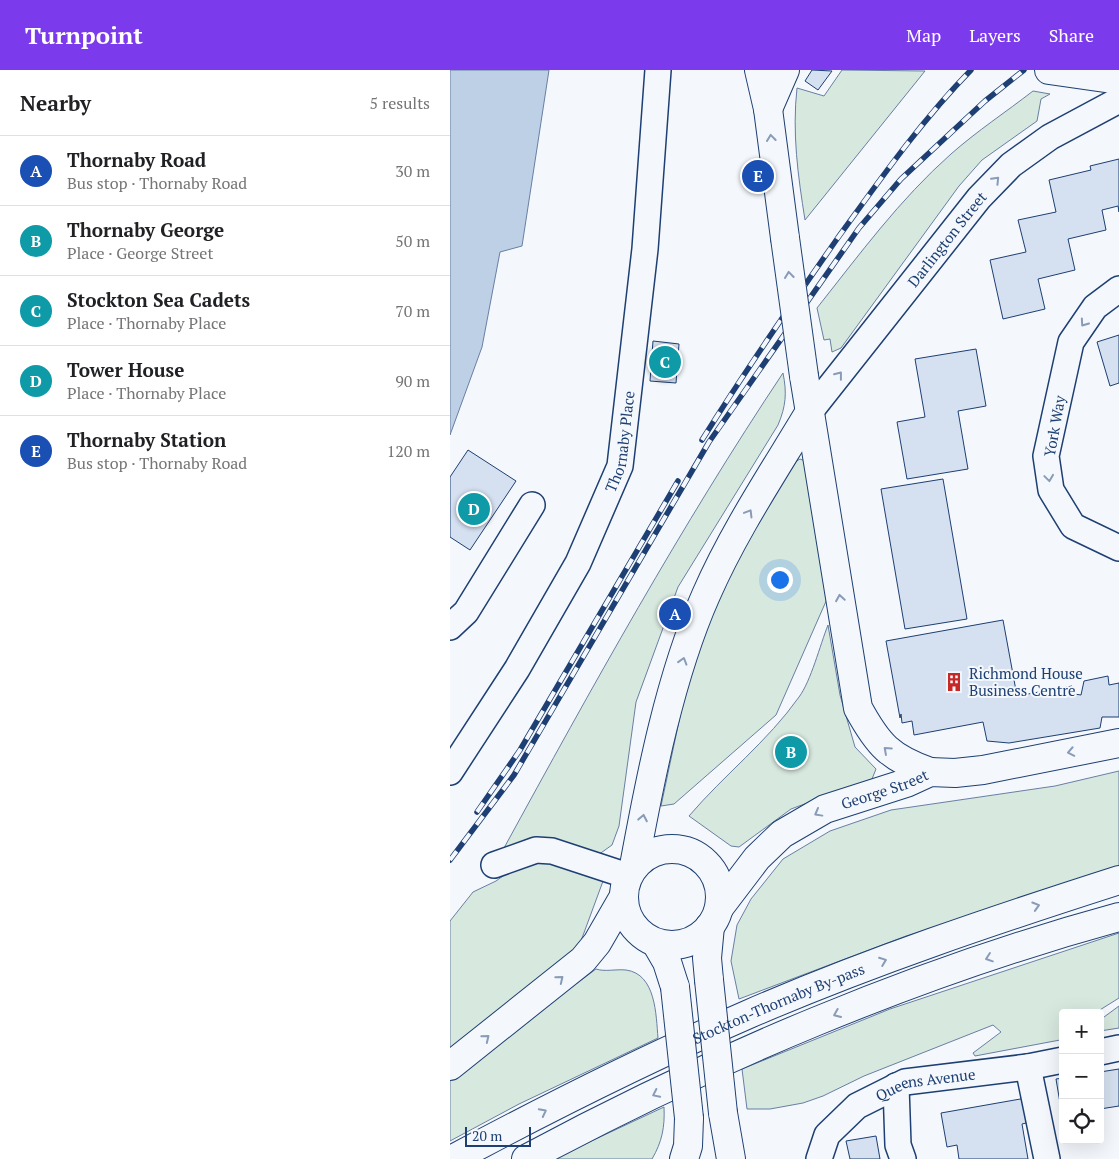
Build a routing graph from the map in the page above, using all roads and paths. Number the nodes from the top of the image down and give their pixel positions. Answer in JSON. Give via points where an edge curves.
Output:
{"nodes":[{"id":1,"x":658,"y":70,"type":"edge"},
{"id":2,"x":760,"y":70,"type":"edge"},
{"id":3,"x":785,"y":70,"type":"edge"},
{"id":4,"x":1055,"y":71,"type":"edge"},
{"id":5,"x":1119,"y":80,"type":"edge"},
{"id":6,"x":1119,"y":100,"type":"edge"},
{"id":7,"x":768,"y":109,"type":"junction"},
{"id":8,"x":1119,"y":289,"type":"edge"},
{"id":9,"x":809,"y":413,"type":"junction"},
{"id":10,"x":532,"y":506,"type":"dead end"},
{"id":11,"x":1119,"y":548,"type":"edge"},
{"id":12,"x":450,"y":627,"type":"edge"},
{"id":13,"x":1119,"y":743,"type":"edge"},
{"id":14,"x":454,"y":756,"type":"edge"},
{"id":15,"x":930,"y":772,"type":"junction"},
{"id":16,"x":494,"y":865,"type":"dead end"},
{"id":17,"x":628,"y":880,"type":"junction"},
{"id":18,"x":1119,"y":880,"type":"edge"},
{"id":19,"x":715,"y":917,"type":"junction"},
{"id":20,"x":1119,"y":918,"type":"edge"},
{"id":21,"x":656,"y":942,"type":"junction"},
{"id":22,"x":1119,"y":1048,"type":"edge"},
{"id":23,"x":1104,"y":1051,"type":"edge"},
{"id":24,"x":1059,"y":1061,"type":"edge"},
{"id":25,"x":450,"y":1066,"type":"edge"},
{"id":26,"x":1028,"y":1067,"type":"junction"},
{"id":27,"x":896,"y":1086,"type":"junction"},
{"id":28,"x":453,"y":1159,"type":"edge"},
{"id":29,"x":526,"y":1159,"type":"edge"},
{"id":30,"x":684,"y":1159,"type":"edge"},
{"id":31,"x":731,"y":1159,"type":"edge"},
{"id":32,"x":819,"y":1159,"type":"edge"},
{"id":33,"x":903,"y":1159,"type":"edge"},
{"id":34,"x":1047,"y":1159,"type":"edge"}],
"edges":[{"from":1,"to":14,"type":"street","name":"Thornaby Place","via":[[645,249],[620,466],[578,563],[517,669]]},
{"from":2,"to":7,"type":"main road"},
{"from":3,"to":7,"type":"main road"},
{"from":4,"to":5,"type":"main road"},
{"from":9,"to":6,"type":"street","name":"Darlington Street","one_way":true,"via":[[979,198],[1010,165],[1050,137]]},
{"from":9,"to":7,"type":"main road","one_way":true,"bridge":true},
{"from":8,"to":11,"type":"street","name":"York Way","one_way":true,"via":[[1095,307],[1071,342],[1046,456],[1051,490],[1073,526]]},
{"from":15,"to":9,"type":"main road","one_way":true,"via":[[891,754],[873,736],[858,708]]},
{"from":17,"to":9,"type":"main road","one_way":true,"via":[[657,753],[697,618],[731,542]]},
{"from":10,"to":12,"type":"street","via":[[466,612]]},
{"from":13,"to":15,"type":"main road","name":"George Street","one_way":true,"via":[[983,770]]},
{"from":15,"to":19,"type":"main road","name":"George Street","one_way":true,"via":[[825,809],[782,834],[757,858]]},
{"from":16,"to":17,"type":"street","via":[[536,850],[552,851]]},
{"from":17,"to":19,"type":"main road","via":[[646,855],[661,849],[678,849],[693,854],[716,876],[720,892]]},
{"from":17,"to":21,"type":"main road","via":[[626,912],[632,925],[643,936]]},
{"from":25,"to":17,"type":"main road","one_way":true,"via":[[583,960],[597,942]]},
{"from":28,"to":18,"type":"main road","name":"Stockton-Thornaby By-pass","one_way":true,"via":[[648,1059],[750,1013],[940,939]]},
{"from":19,"to":21,"type":"main road","via":[[699,937],[686,943],[670,946]]},
{"from":19,"to":31,"type":"main road","bridge":true,"via":[[707,958]]},
{"from":20,"to":29,"type":"main road","one_way":true,"via":[[1059,934],[862,1004],[674,1086]]},
{"from":21,"to":30,"type":"main road","bridge":true,"via":[[675,987],[688,1118],[688,1146]]},
{"from":22,"to":23,"type":"street"},
{"from":24,"to":26,"type":"street","name":"Queens Avenue"},
{"from":26,"to":27,"type":"street","name":"Queens Avenue","via":[[905,1082]]},
{"from":26,"to":34,"type":"street"},
{"from":27,"to":32,"type":"street","name":"Queens Avenue","via":[[857,1106],[827,1135]]},
{"from":27,"to":33,"type":"street","via":[[898,1145]]}]}
